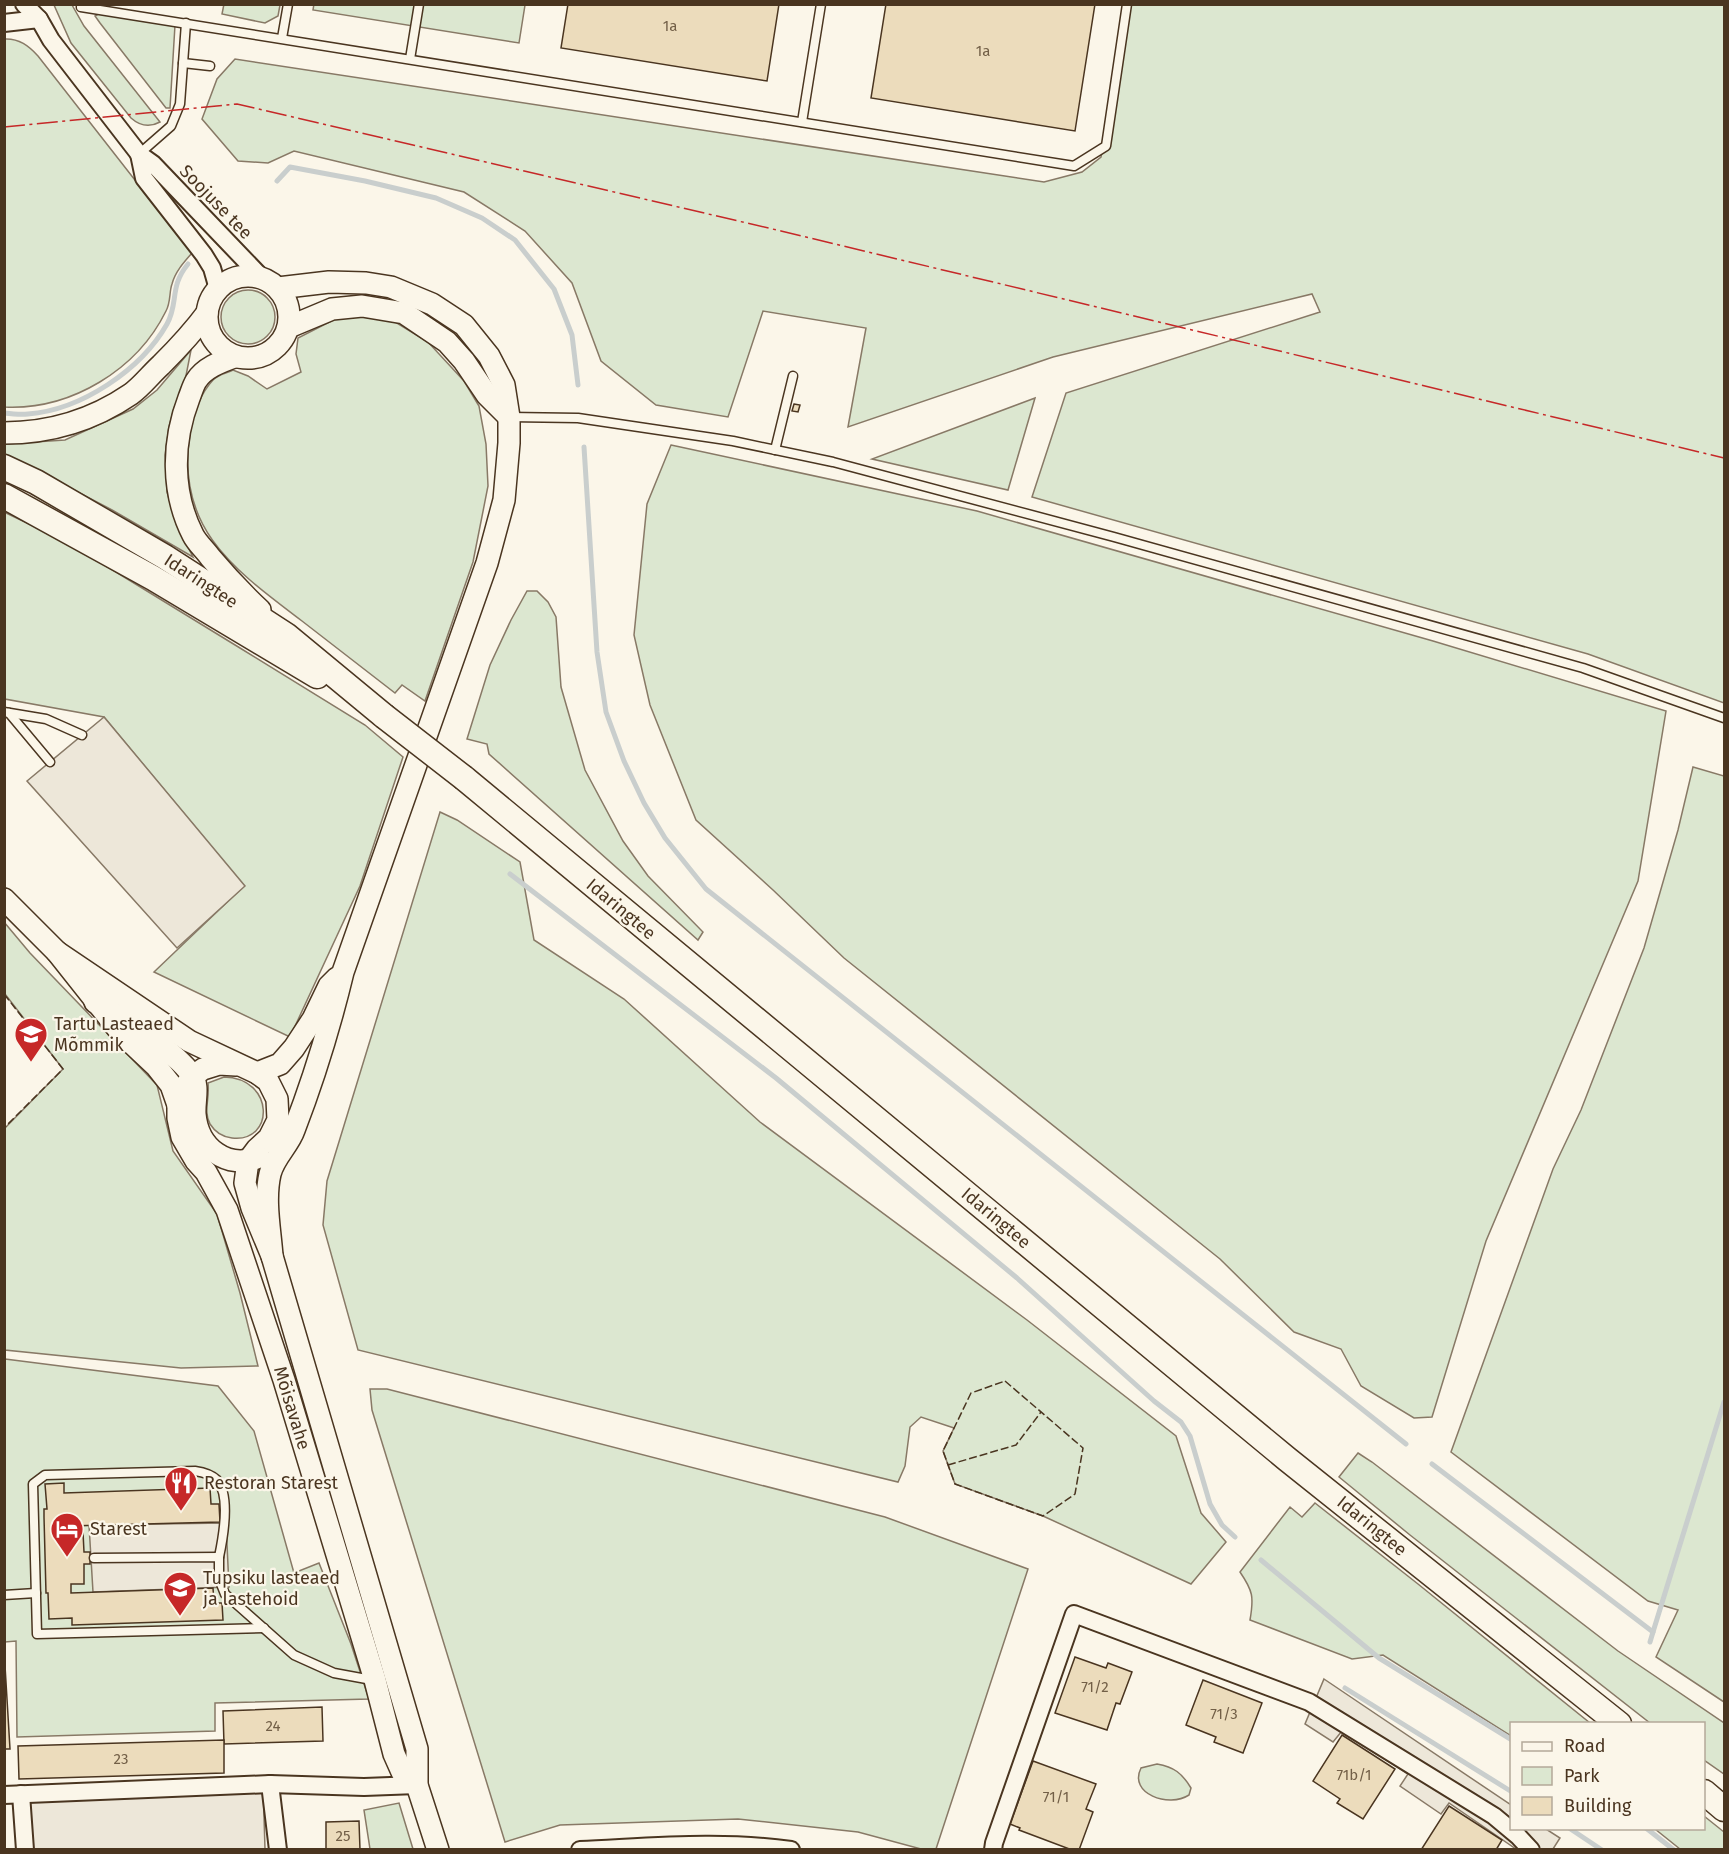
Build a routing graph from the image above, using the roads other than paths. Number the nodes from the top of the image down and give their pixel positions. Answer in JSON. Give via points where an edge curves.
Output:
{"nodes":[{"id":1,"x":24,"y":4,"type":"edge"},
{"id":2,"x":288,"y":4,"type":"edge"},
{"id":3,"x":419,"y":4,"type":"edge"},
{"id":4,"x":821,"y":4,"type":"edge"},
{"id":5,"x":1127,"y":4,"type":"edge"},
{"id":6,"x":81,"y":7,"type":"dead end"},
{"id":7,"x":41,"y":12,"type":"edge"},
{"id":8,"x":4,"y":23,"type":"edge"},
{"id":9,"x":186,"y":23,"type":"junction"},
{"id":10,"x":282,"y":38,"type":"junction"},
{"id":11,"x":410,"y":59,"type":"junction"},
{"id":12,"x":183,"y":63,"type":"junction"},
{"id":13,"x":210,"y":66,"type":"dead end"},
{"id":14,"x":802,"y":122,"type":"junction"},
{"id":15,"x":139,"y":154,"type":"junction"},
{"id":16,"x":271,"y":284,"type":"junction"},
{"id":17,"x":218,"y":289,"type":"junction"},
{"id":18,"x":207,"y":313,"type":"junction"},
{"id":19,"x":289,"y":327,"type":"junction"},
{"id":20,"x":234,"y":357,"type":"junction"},
{"id":21,"x":793,"y":376,"type":"dead end"},
{"id":22,"x":509,"y":417,"type":"junction"},
{"id":23,"x":4,"y":432,"type":"edge"},
{"id":24,"x":775,"y":450,"type":"junction"},
{"id":25,"x":4,"y":467,"type":"edge"},
{"id":26,"x":4,"y":496,"type":"edge"},
{"id":27,"x":286,"y":636,"type":"junction"},
{"id":28,"x":7,"y":713,"type":"edge"},
{"id":29,"x":384,"y":716,"type":"junction"},
{"id":30,"x":1725,"y":718,"type":"edge"},
{"id":31,"x":82,"y":735,"type":"dead end"},
{"id":32,"x":50,"y":762,"type":"dead end"},
{"id":33,"x":4,"y":899,"type":"edge"},
{"id":34,"x":57,"y":952,"type":"junction"},
{"id":35,"x":343,"y":972,"type":"junction"},
{"id":36,"x":95,"y":1002,"type":"junction"},
{"id":37,"x":248,"y":1069,"type":"junction"},
{"id":38,"x":193,"y":1076,"type":"junction"},
{"id":39,"x":178,"y":1105,"type":"junction"},
{"id":40,"x":283,"y":1147,"type":"junction"},
{"id":41,"x":249,"y":1161,"type":"junction"},
{"id":42,"x":272,"y":1256,"type":"junction"},
{"id":43,"x":219,"y":1557,"type":"junction"},
{"id":44,"x":94,"y":1558,"type":"dead end"},
{"id":45,"x":36,"y":1593,"type":"junction"},
{"id":46,"x":4,"y":1596,"type":"edge"},
{"id":47,"x":264,"y":1628,"type":"junction"},
{"id":48,"x":396,"y":1676,"type":"junction"},
{"id":49,"x":375,"y":1680,"type":"junction"},
{"id":50,"x":1617,"y":1721,"type":"edge"},
{"id":51,"x":1705,"y":1781,"type":"edge"},
{"id":52,"x":270,"y":1784,"type":"junction"},
{"id":53,"x":417,"y":1785,"type":"junction"},
{"id":54,"x":1705,"y":1793,"type":"edge"},
{"id":55,"x":13,"y":1795,"type":"edge"},
{"id":56,"x":1725,"y":1795,"type":"edge"},
{"id":57,"x":1725,"y":1809,"type":"edge"},
{"id":58,"x":1510,"y":1829,"type":"edge"},
{"id":59,"x":1511,"y":1830,"type":"edge"},
{"id":60,"x":25,"y":1850,"type":"edge"},
{"id":61,"x":278,"y":1850,"type":"edge"},
{"id":62,"x":438,"y":1850,"type":"edge"},
{"id":63,"x":580,"y":1850,"type":"edge"},
{"id":64,"x":791,"y":1850,"type":"edge"},
{"id":65,"x":993,"y":1850,"type":"edge"},
{"id":66,"x":1531,"y":1850,"type":"edge"}],
"edges":[{"from":1,"to":7,"type":"street","name":"Soojuse tee"},
{"from":2,"to":10,"type":"lane"},
{"from":3,"to":11,"type":"lane"},
{"from":4,"to":14,"type":"lane"},
{"from":5,"to":14,"type":"lane","via":[[1107,146],[1074,166]]},
{"from":6,"to":9,"type":"lane"},
{"from":7,"to":8,"type":"street"},
{"from":7,"to":15,"type":"street","name":"Soojuse tee","via":[[51,40]]},
{"from":9,"to":10,"type":"lane"},
{"from":9,"to":12,"type":"lane"},
{"from":10,"to":11,"type":"lane"},
{"from":11,"to":14,"type":"lane"},
{"from":12,"to":13,"type":"lane"},
{"from":12,"to":15,"type":"lane","via":[[180,104],[171,126]]},
{"from":15,"to":16,"type":"street","name":"Soojuse tee"},
{"from":15,"to":17,"type":"street","name":"Soojuse tee","via":[[144,177],[204,255]]},
{"from":16,"to":17,"type":"street","via":[[255,276],[242,276]]},
{"from":16,"to":19,"type":"street","via":[[286,300]]},
{"from":16,"to":22,"type":"street","via":[[366,283],[391,287],[432,304],[464,324],[489,356],[504,385]]},
{"from":17,"to":18,"type":"street"},
{"from":18,"to":20,"type":"street","via":[[213,339]]},
{"from":18,"to":23,"type":"street","via":[[191,335],[132,393],[86,419],[24,433]]},
{"from":19,"to":20,"type":"street","via":[[284,340],[262,357]]},
{"from":19,"to":22,"type":"street","via":[[332,309],[362,306],[404,314],[447,342]]},
{"from":20,"to":27,"type":"street","via":[[214,365],[196,380],[178,435],[178,487],[194,537],[233,584]]},
{"from":21,"to":24,"type":"lane"},
{"from":22,"to":24,"type":"lane","via":[[578,418]]},
{"from":22,"to":35,"type":"street","via":[[504,500],[487,563]]},
{"from":24,"to":30,"type":"lane","via":[[1024,512],[1583,668]]},
{"from":25,"to":27,"type":"main road","name":"Idaringtee","via":[[165,557]]},
{"from":26,"to":29,"type":"main road","name":"Idaringtee","via":[[153,578]]},
{"from":27,"to":29,"type":"main road","name":"Idaringtee"},
{"from":28,"to":31,"type":"lane","via":[[46,719]]},
{"from":28,"to":32,"type":"lane"},
{"from":29,"to":50,"type":"main road","name":"Idaringtee","bridge":true,"via":[[1287,1459]]},
{"from":33,"to":34,"type":"street","name":"Mõisavahe"},
{"from":34,"to":36,"type":"street","name":"Mõisavahe"},
{"from":34,"to":37,"type":"street","name":"Mõisavahe","via":[[189,1041]]},
{"from":35,"to":37,"type":"street","via":[[329,986],[313,1019],[280,1064]]},
{"from":35,"to":40,"type":"street","via":[[308,1093],[293,1134]]},
{"from":36,"to":38,"type":"street","name":"Mõisavahe","via":[[182,1063]]},
{"from":36,"to":39,"type":"street","name":"Mõisavahe","via":[[161,1072]]},
{"from":37,"to":38,"type":"street","via":[[219,1064]]},
{"from":37,"to":41,"type":"street","name":"Mõisavahe","via":[[268,1081],[277,1099],[278,1120],[269,1138]]},
{"from":38,"to":39,"type":"street"},
{"from":38,"to":41,"type":"street","via":[[200,1135],[213,1153],[230,1161]]},
{"from":39,"to":49,"type":"street","name":"Mõisavahe","via":[[182,1137],[227,1209],[271,1338]]},
{"from":40,"to":41,"type":"street"},
{"from":40,"to":42,"type":"street","via":[[270,1171],[268,1188]]},
{"from":41,"to":42,"type":"street","name":"Mõisavahe","via":[[245,1183]]},
{"from":42,"to":48,"type":"street","name":"Mõisavahe"},
{"from":43,"to":44,"type":"lane"},
{"from":43,"to":45,"type":"lane","via":[[225,1502],[217,1480],[205,1473],[195,1470],[45,1475],[33,1484]]},
{"from":43,"to":47,"type":"lane","via":[[219,1579],[225,1594]]},
{"from":45,"to":46,"type":"lane"},
{"from":45,"to":47,"type":"lane","via":[[38,1634]]},
{"from":47,"to":49,"type":"lane","via":[[294,1655],[334,1673]]},
{"from":48,"to":49,"type":"lane"},
{"from":48,"to":53,"type":"street","name":"Mõisavahe","via":[[417,1749]]},
{"from":49,"to":53,"type":"street","name":"Mõisavahe","via":[[394,1754],[402,1772]]},
{"from":51,"to":56,"type":"main road"},
{"from":52,"to":53,"type":"street"},
{"from":52,"to":55,"type":"street"},
{"from":52,"to":61,"type":"street"},
{"from":53,"to":62,"type":"street","name":"Mõisavahe"},
{"from":54,"to":57,"type":"main road"},
{"from":55,"to":60,"type":"street"},
{"from":58,"to":65,"type":"street","via":[[1309,1702],[1074,1614]]},
{"from":59,"to":66,"type":"street"},
{"from":63,"to":64,"type":"street","via":[[718,1845]]}]}
